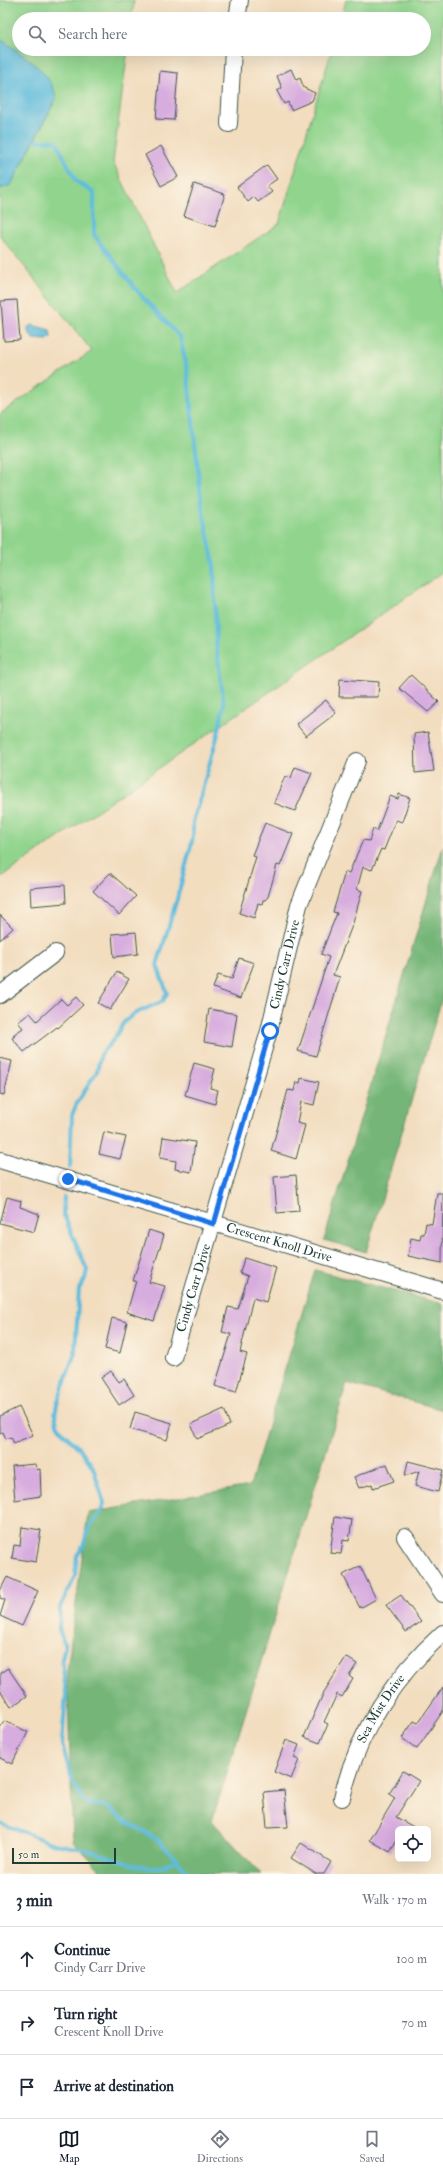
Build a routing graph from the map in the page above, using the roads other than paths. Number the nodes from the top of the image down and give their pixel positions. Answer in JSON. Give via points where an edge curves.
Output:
{"nodes":[{"id":1,"x":240,"y":0,"type":"edge"},
{"id":2,"x":238,"y":12,"type":"edge"},
{"id":3,"x":233,"y":56,"type":"edge"},
{"id":4,"x":229,"y":124,"type":"dead end"},
{"id":5,"x":357,"y":761,"type":"dead end"},
{"id":6,"x":55,"y":953,"type":"dead end"},
{"id":7,"x":0,"y":994,"type":"edge"},
{"id":8,"x":0,"y":1160,"type":"edge"},
{"id":9,"x":214,"y":1224,"type":"junction"},
{"id":10,"x":443,"y":1292,"type":"edge"},
{"id":11,"x":174,"y":1358,"type":"dead end"},
{"id":12,"x":404,"y":1537,"type":"dead end"},
{"id":13,"x":443,"y":1594,"type":"edge"},
{"id":14,"x":443,"y":1633,"type":"edge"},
{"id":15,"x":342,"y":1798,"type":"dead end"}],
"edges":[{"from":1,"to":2,"type":"street"},
{"from":3,"to":4,"type":"street"},
{"from":5,"to":9,"type":"street","name":"Cindy Carr Drive","via":[[299,905],[270,1031]]},
{"from":6,"to":7,"type":"street"},
{"from":8,"to":9,"type":"street","name":"Crescent Knoll Drive"},
{"from":9,"to":10,"type":"street","name":"Crescent Knoll Drive"},
{"from":9,"to":11,"type":"street","name":"Cindy Carr Drive"},
{"from":12,"to":13,"type":"street"},
{"from":14,"to":15,"type":"street","name":"Sea Mist Drive","via":[[410,1664],[388,1692],[354,1756]]}]}
